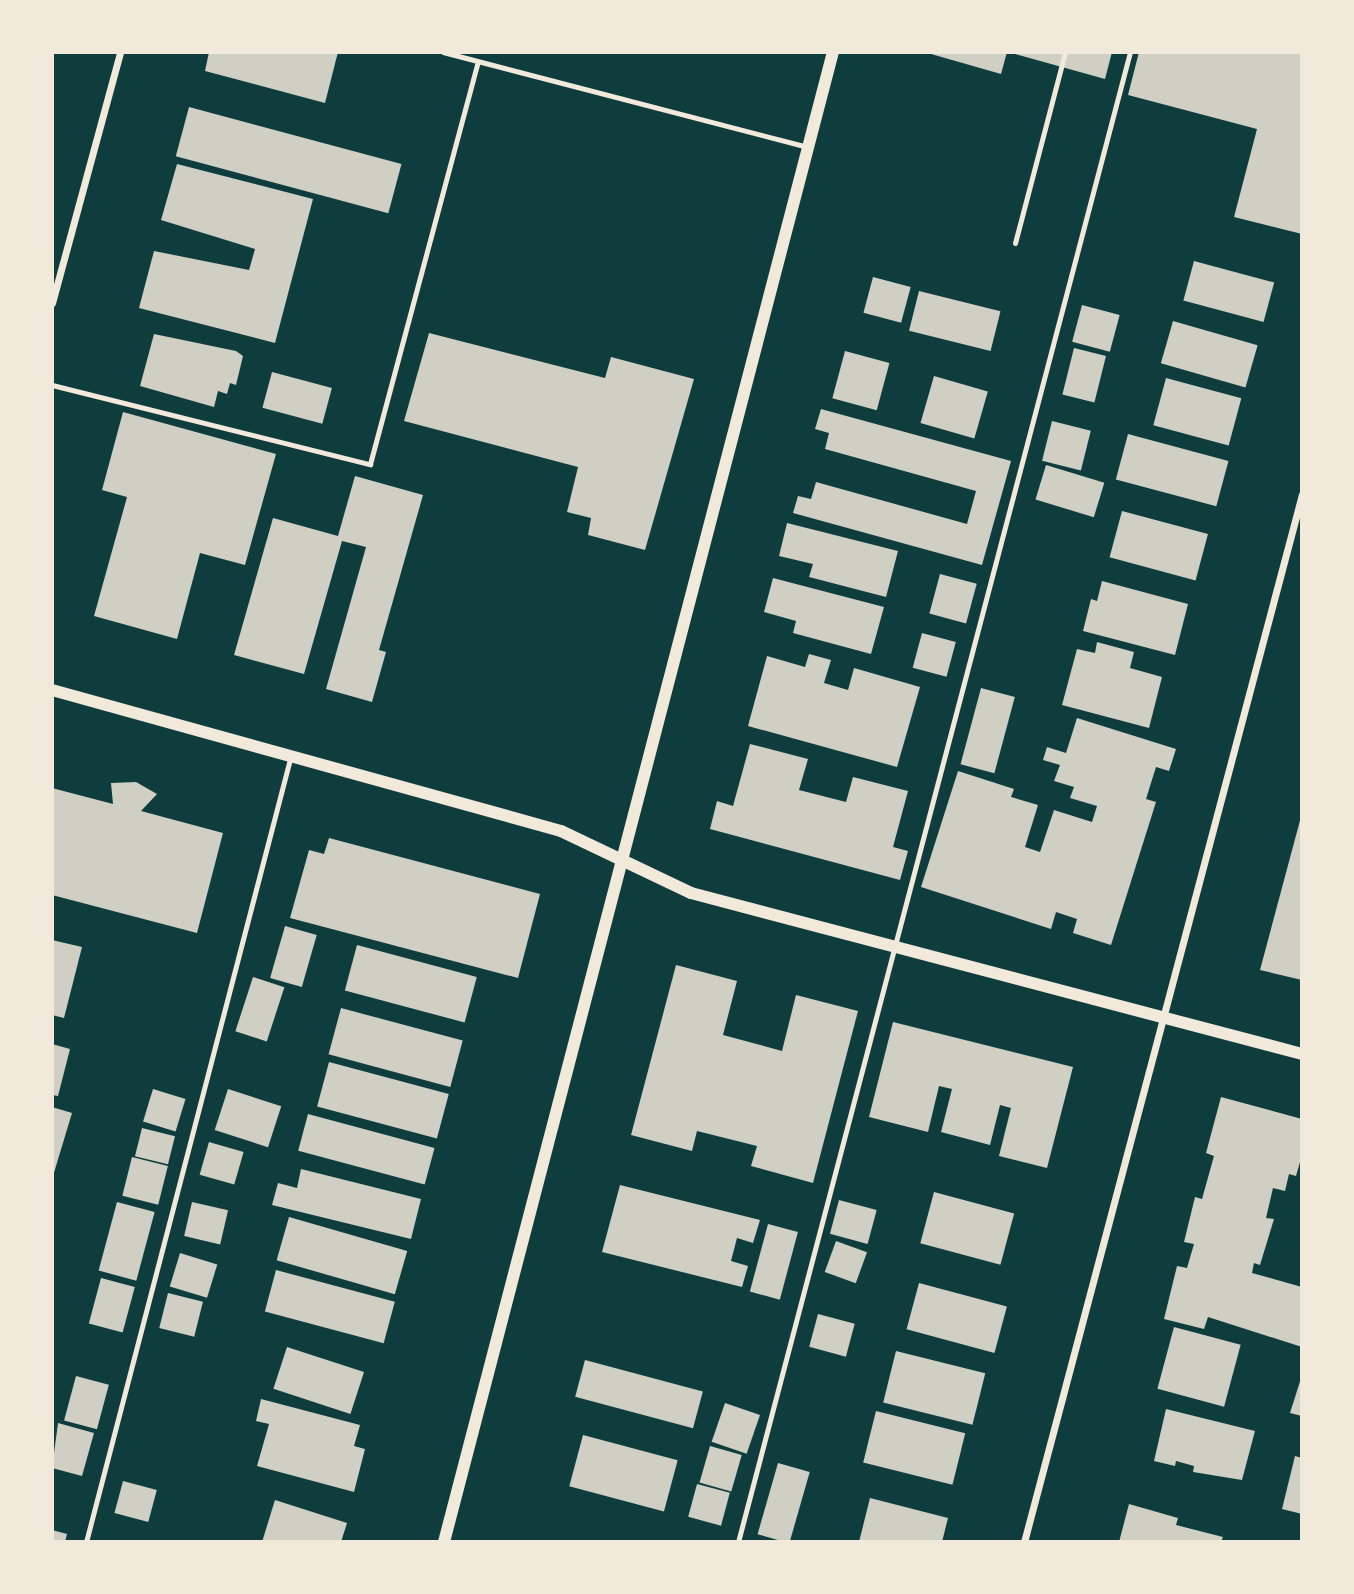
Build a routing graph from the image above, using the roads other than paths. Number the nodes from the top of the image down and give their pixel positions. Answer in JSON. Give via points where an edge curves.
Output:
{"nodes":[{"id":1,"x":120,"y":52,"type":"edge"},
{"id":2,"x":443,"y":52,"type":"edge"},
{"id":3,"x":833,"y":52,"type":"edge"},
{"id":4,"x":1065,"y":52,"type":"edge"},
{"id":5,"x":1130,"y":52,"type":"edge"},
{"id":6,"x":478,"y":62,"type":"junction"},
{"id":7,"x":808,"y":147,"type":"junction"},
{"id":8,"x":1015,"y":243,"type":"dead end"},
{"id":9,"x":52,"y":303,"type":"edge"},
{"id":10,"x":52,"y":385,"type":"edge"},
{"id":11,"x":1301,"y":494,"type":"edge"},
{"id":12,"x":52,"y":690,"type":"edge"},
{"id":13,"x":291,"y":754,"type":"junction"},
{"id":14,"x":622,"y":860,"type":"junction"},
{"id":15,"x":895,"y":947,"type":"junction"},
{"id":16,"x":1162,"y":1017,"type":"junction"},
{"id":17,"x":1301,"y":1054,"type":"edge"},
{"id":18,"x":86,"y":1542,"type":"edge"},
{"id":19,"x":444,"y":1542,"type":"edge"},
{"id":20,"x":738,"y":1542,"type":"edge"},
{"id":21,"x":1024,"y":1542,"type":"edge"}],
"edges":[{"from":1,"to":9,"type":"street"},
{"from":2,"to":6,"type":"lane"},
{"from":3,"to":7,"type":"street"},
{"from":4,"to":8,"type":"lane"},
{"from":5,"to":15,"type":"lane"},
{"from":6,"to":7,"type":"lane"},
{"from":6,"to":10,"type":"lane","via":[[370,464]]},
{"from":7,"to":14,"type":"street"},
{"from":11,"to":16,"type":"street"},
{"from":12,"to":13,"type":"street"},
{"from":13,"to":14,"type":"street","via":[[561,831]]},
{"from":13,"to":18,"type":"lane"},
{"from":14,"to":15,"type":"street","via":[[691,893]]},
{"from":14,"to":19,"type":"street"},
{"from":15,"to":16,"type":"street"},
{"from":15,"to":20,"type":"lane"},
{"from":16,"to":17,"type":"street"},
{"from":16,"to":21,"type":"street"}]}
